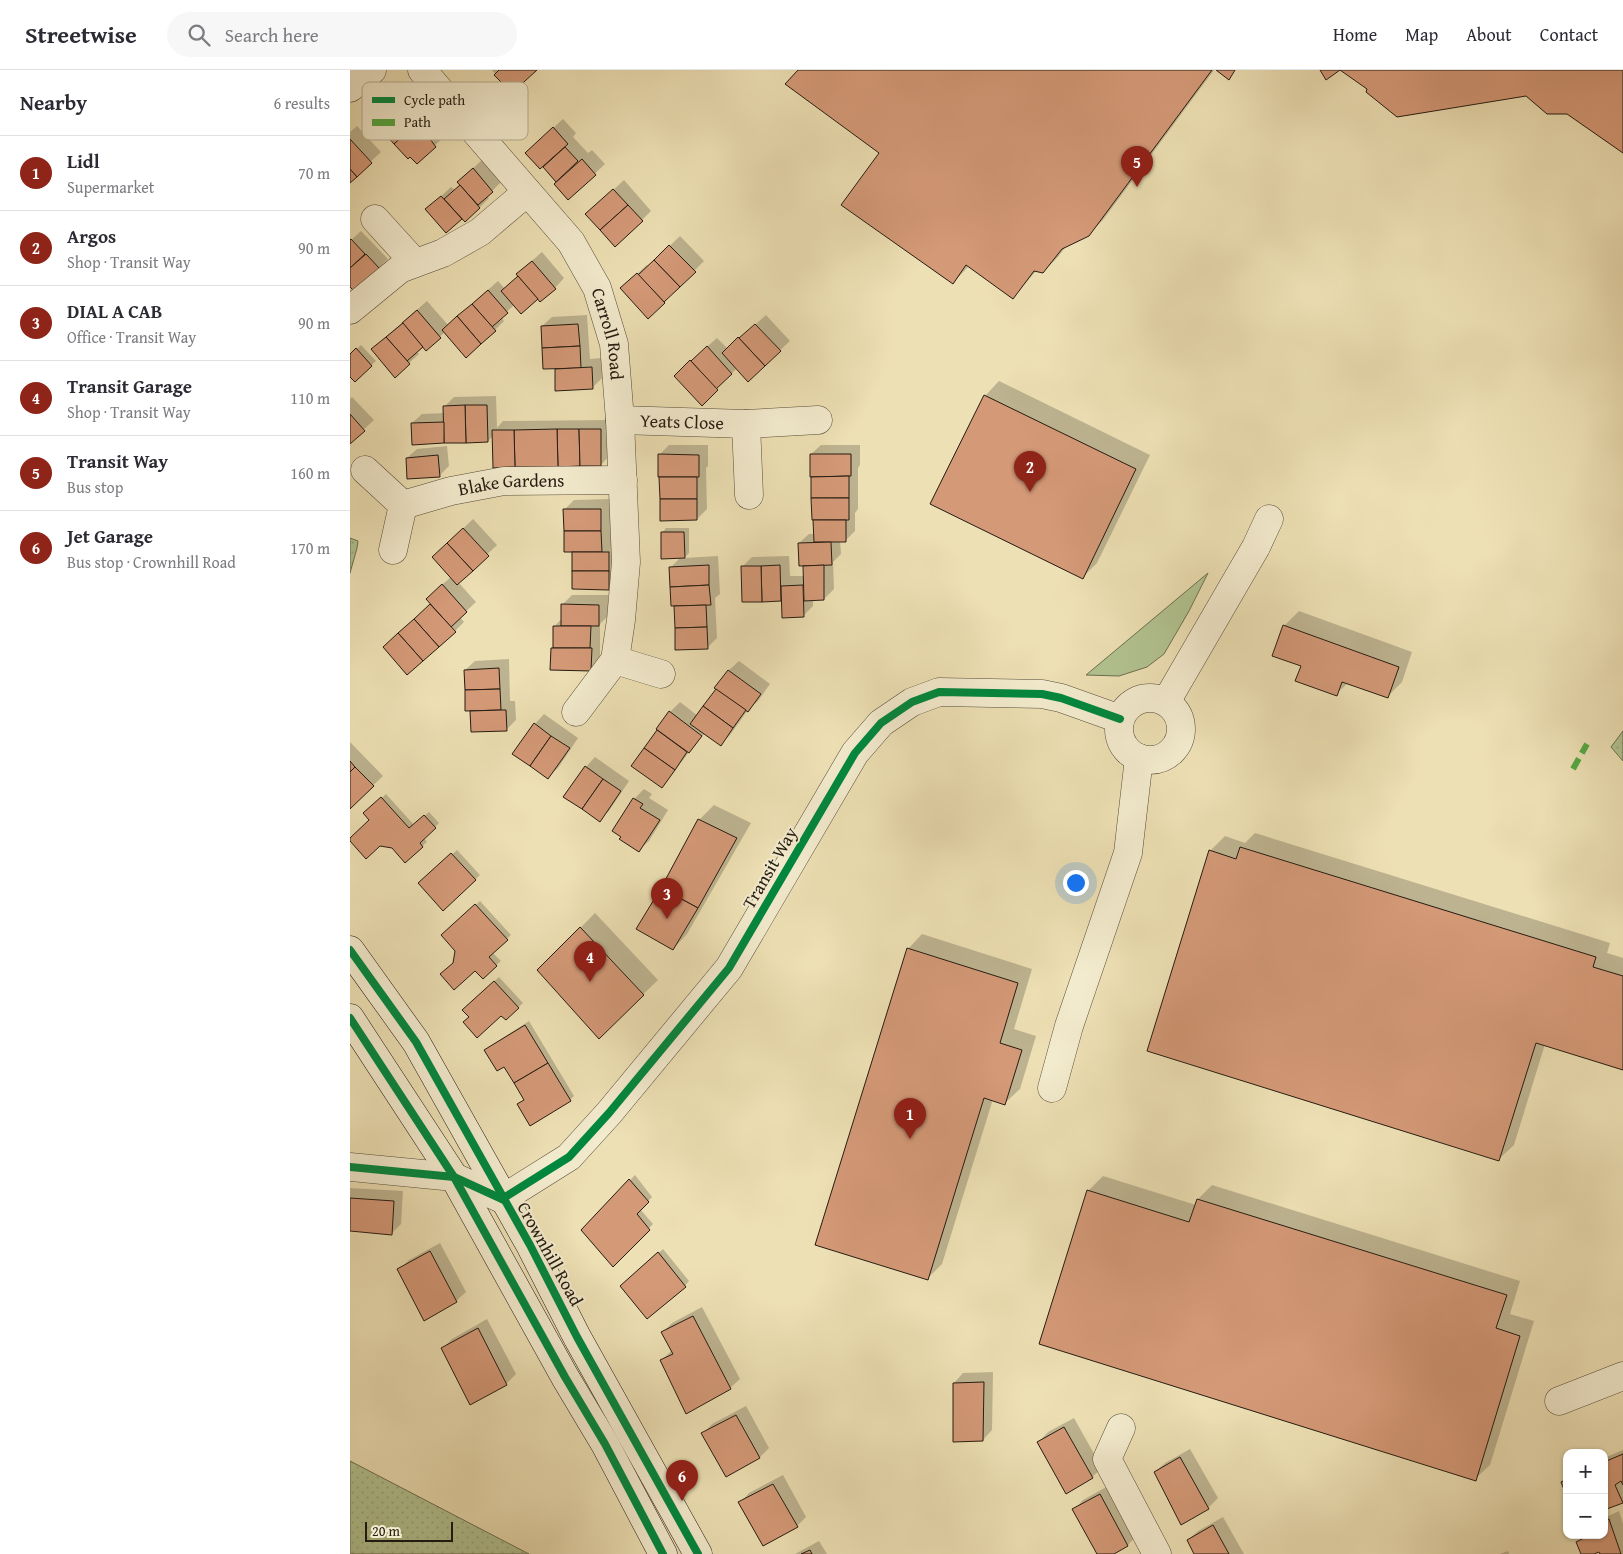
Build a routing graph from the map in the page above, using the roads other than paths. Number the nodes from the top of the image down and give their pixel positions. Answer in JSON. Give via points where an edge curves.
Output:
{"nodes":[{"id":1,"x":372,"y":70,"type":"edge"},
{"id":2,"x":422,"y":70,"type":"edge"},
{"id":3,"x":432,"y":82,"type":"edge"},
{"id":4,"x":350,"y":88,"type":"edge"},
{"id":5,"x":482,"y":140,"type":"edge"},
{"id":6,"x":527,"y":192,"type":"junction"},
{"id":7,"x":375,"y":219,"type":"dead end"},
{"id":8,"x":415,"y":263,"type":"junction"},
{"id":9,"x":350,"y":310,"type":"edge"},
{"id":10,"x":620,"y":420,"type":"junction"},
{"id":11,"x":818,"y":420,"type":"dead end"},
{"id":12,"x":746,"y":424,"type":"junction"},
{"id":13,"x":365,"y":470,"type":"dead end"},
{"id":14,"x":622,"y":480,"type":"junction"},
{"id":15,"x":749,"y":495,"type":"dead end"},
{"id":16,"x":403,"y":505,"type":"junction"},
{"id":17,"x":1269,"y":519,"type":"dead end"},
{"id":18,"x":393,"y":550,"type":"dead end"},
{"id":19,"x":615,"y":660,"type":"junction"},
{"id":20,"x":661,"y":674,"type":"dead end"},
{"id":21,"x":1166,"y":702,"type":"junction"},
{"id":22,"x":576,"y":712,"type":"dead end"},
{"id":23,"x":1120,"y":719,"type":"junction"},
{"id":24,"x":1139,"y":758,"type":"junction"},
{"id":25,"x":350,"y":950,"type":"edge"},
{"id":26,"x":350,"y":1018,"type":"edge"},
{"id":27,"x":1052,"y":1088,"type":"dead end"},
{"id":28,"x":350,"y":1167,"type":"edge"},
{"id":29,"x":454,"y":1177,"type":"junction"},
{"id":30,"x":502,"y":1199,"type":"junction"},
{"id":31,"x":1623,"y":1376,"type":"edge"},
{"id":32,"x":1559,"y":1400,"type":"dead end"},
{"id":33,"x":1120,"y":1428,"type":"dead end"},
{"id":34,"x":663,"y":1554,"type":"edge"},
{"id":35,"x":698,"y":1554,"type":"edge"},
{"id":36,"x":1158,"y":1554,"type":"edge"}],
"edges":[{"from":1,"to":4,"type":"street"},
{"from":2,"to":3,"type":"street","name":"Carroll Road"},
{"from":5,"to":6,"type":"street","name":"Carroll Road"},
{"from":6,"to":8,"type":"street","via":[[480,232],[443,253]]},
{"from":6,"to":10,"type":"street","name":"Carroll Road","via":[[571,242],[597,288],[614,344]]},
{"from":7,"to":8,"type":"street"},
{"from":8,"to":9,"type":"street","via":[[400,269]]},
{"from":10,"to":12,"type":"street","name":"Yeats Close"},
{"from":10,"to":14,"type":"street","name":"Carroll Road"},
{"from":11,"to":12,"type":"street","name":"Yeats Close"},
{"from":12,"to":15,"type":"street","name":"Yeats Close"},
{"from":13,"to":16,"type":"street"},
{"from":14,"to":16,"type":"street","name":"Blake Gardens","via":[[504,481],[451,491]]},
{"from":14,"to":19,"type":"street","name":"Carroll Road","via":[[626,562]]},
{"from":16,"to":18,"type":"street"},
{"from":17,"to":21,"type":"street"},
{"from":19,"to":20,"type":"street"},
{"from":19,"to":22,"type":"street","name":"Carroll Road"},
{"from":21,"to":23,"type":"street","via":[[1139,700],[1131,704]]},
{"from":21,"to":24,"type":"street","via":[[1179,718],[1181,728],[1176,748],[1159,759]]},
{"from":23,"to":24,"type":"street","via":[[1118,729],[1124,747]]},
{"from":23,"to":30,"type":"street","name":"Transit Way","via":[[1042,694],[939,692],[912,702],[881,723],[856,753],[730,968],[569,1157]]},
{"from":24,"to":27,"type":"street","via":[[1128,853]]},
{"from":25,"to":30,"type":"street","name":"Crownhill Road","via":[[416,1042]]},
{"from":26,"to":29,"type":"street"},
{"from":28,"to":29,"type":"street"},
{"from":29,"to":30,"type":"street"},
{"from":29,"to":34,"type":"street","via":[[605,1444]]},
{"from":30,"to":35,"type":"street","name":"Crownhill Road"},
{"from":31,"to":32,"type":"street"},
{"from":33,"to":36,"type":"street","via":[[1106,1459]]}]}
